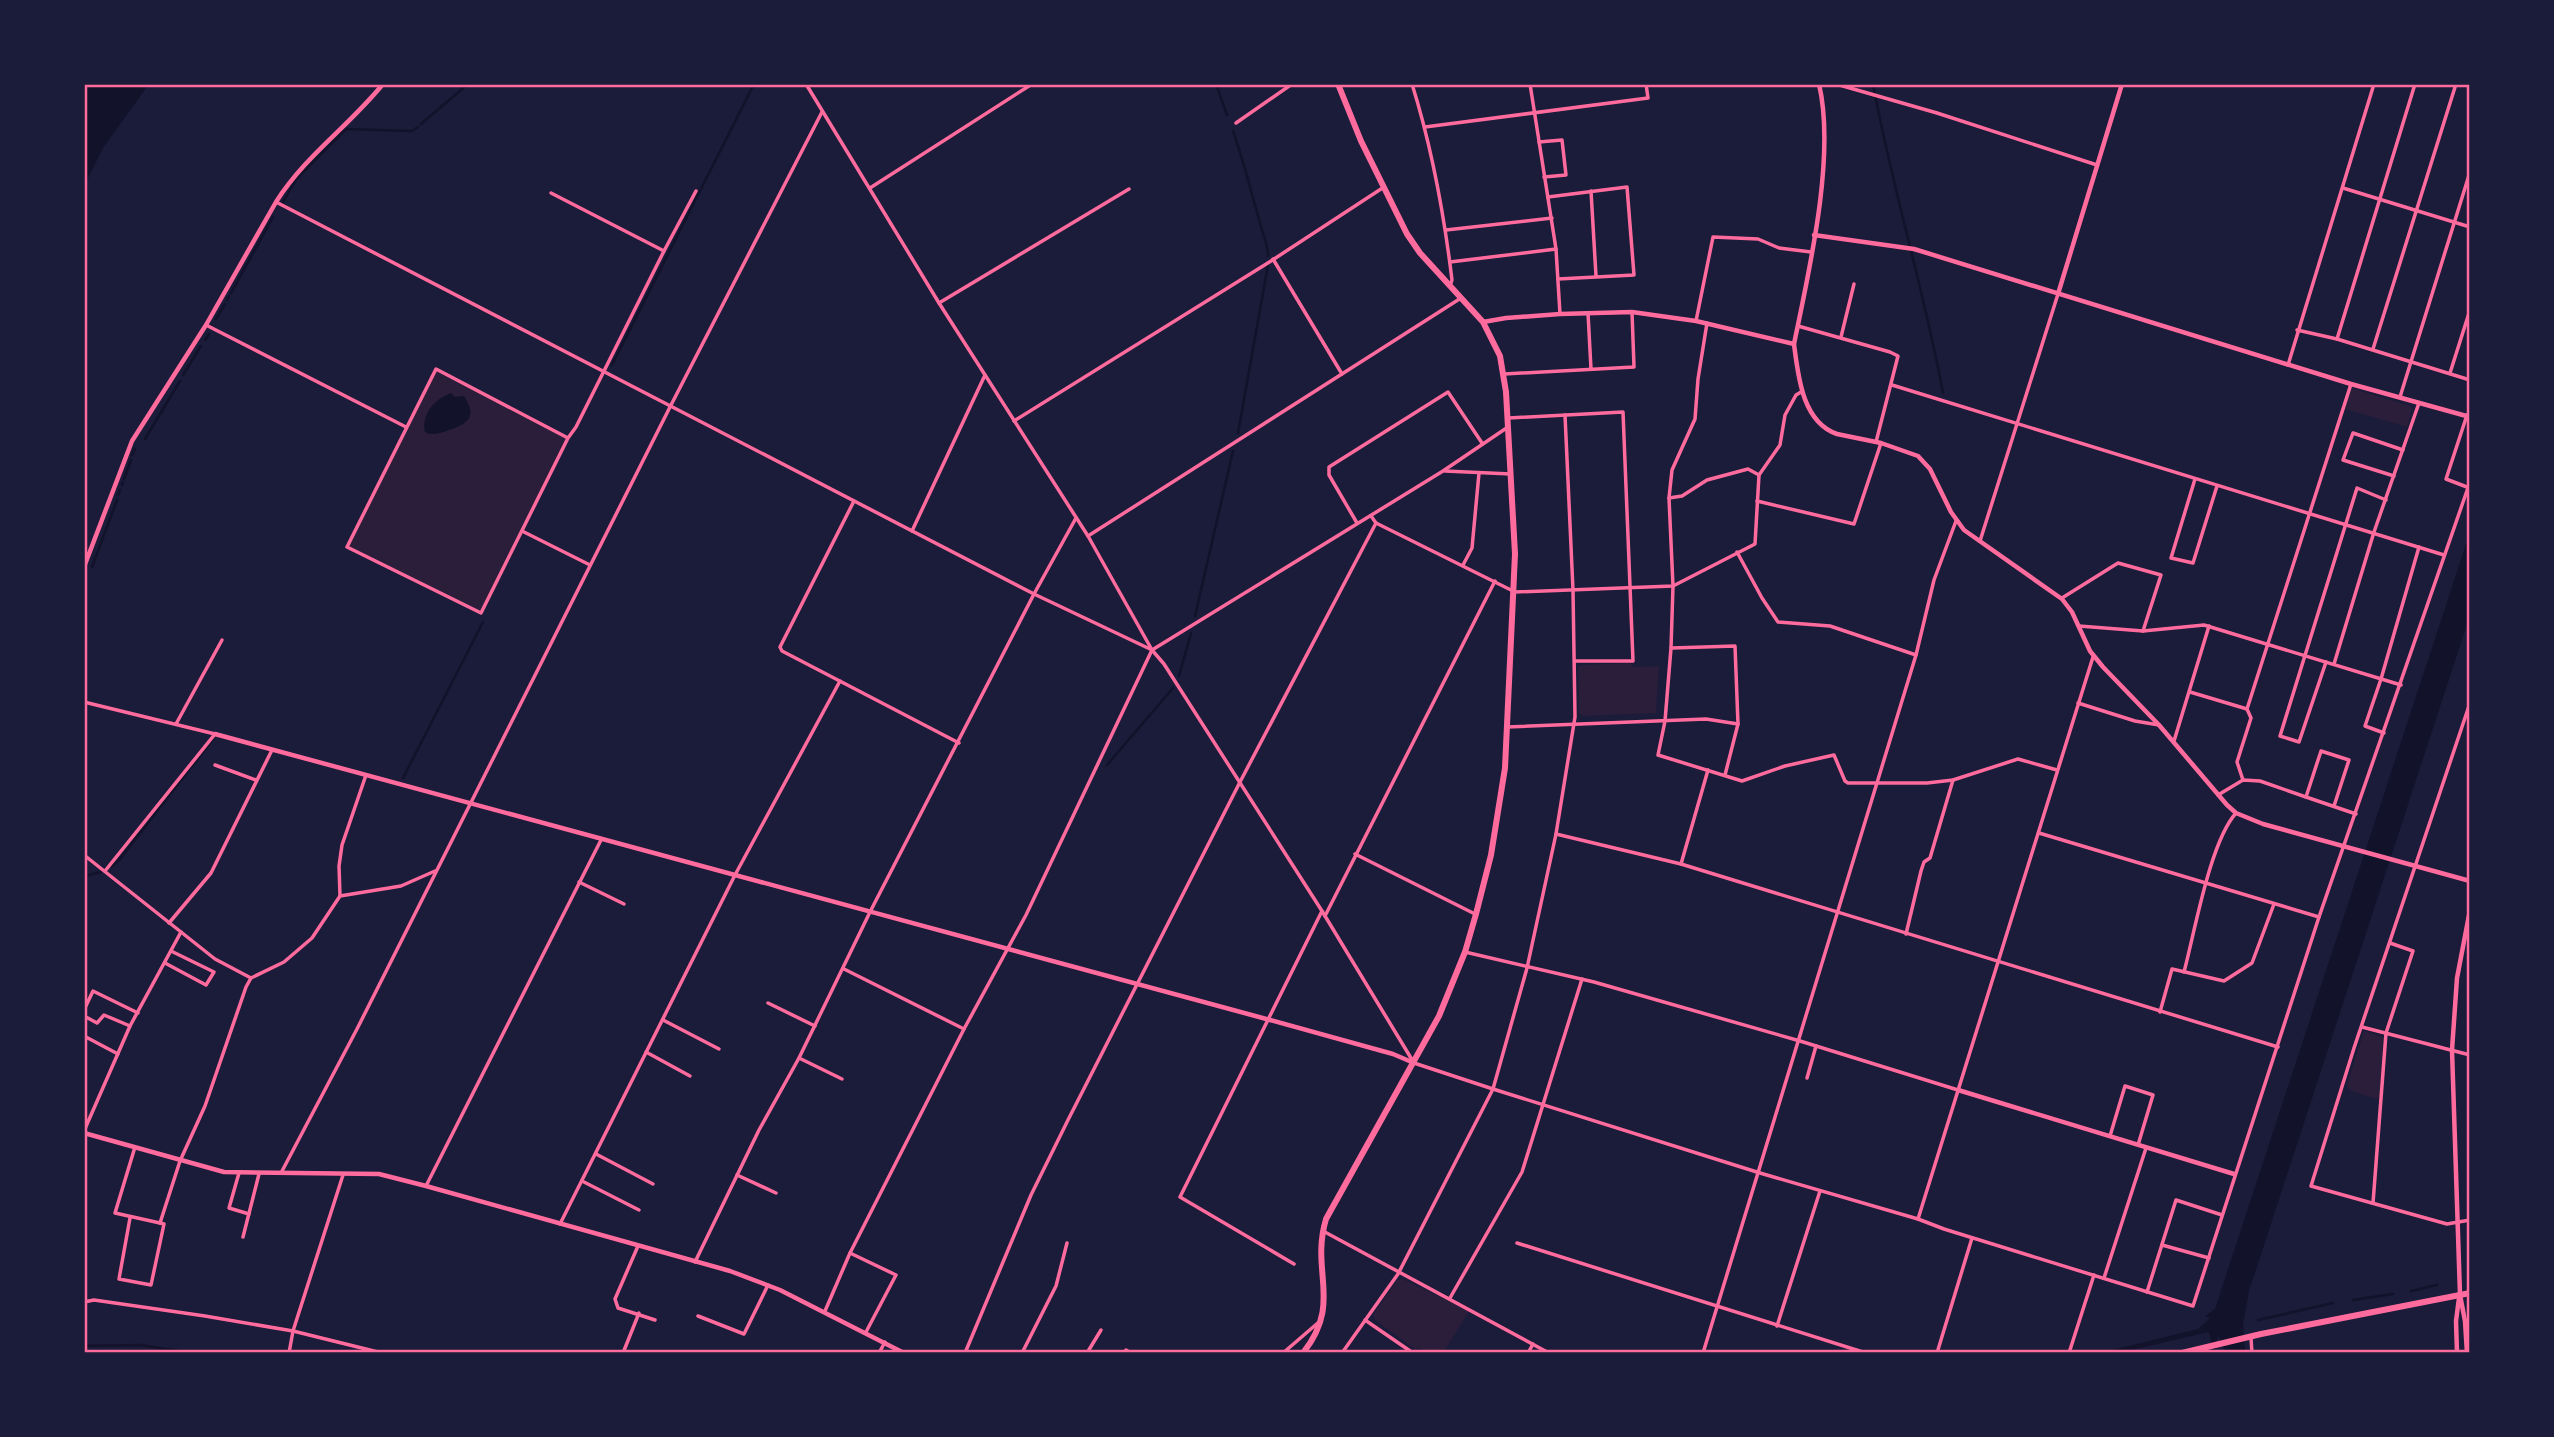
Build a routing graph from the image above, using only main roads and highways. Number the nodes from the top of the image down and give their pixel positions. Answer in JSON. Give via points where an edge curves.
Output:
{"nodes":[{"id":1,"x":1340,"y":84,"type":"edge"},
{"id":2,"x":2470,"y":1293,"type":"edge"},
{"id":3,"x":2207,"y":1349,"type":"edge"},
{"id":4,"x":1303,"y":1353,"type":"edge"},
{"id":5,"x":2182,"y":1353,"type":"edge"}],
"edges":[{"from":1,"to":4,"type":"main road","via":[[1349,113],[1407,234],[1483,322],[1500,356],[1515,592],[1505,768],[1476,914],[1439,1016],[1330,1210],[1322,1231],[1322,1319]]},
{"from":2,"to":3,"type":"main road"},
{"from":3,"to":5,"type":"main road"}]}
